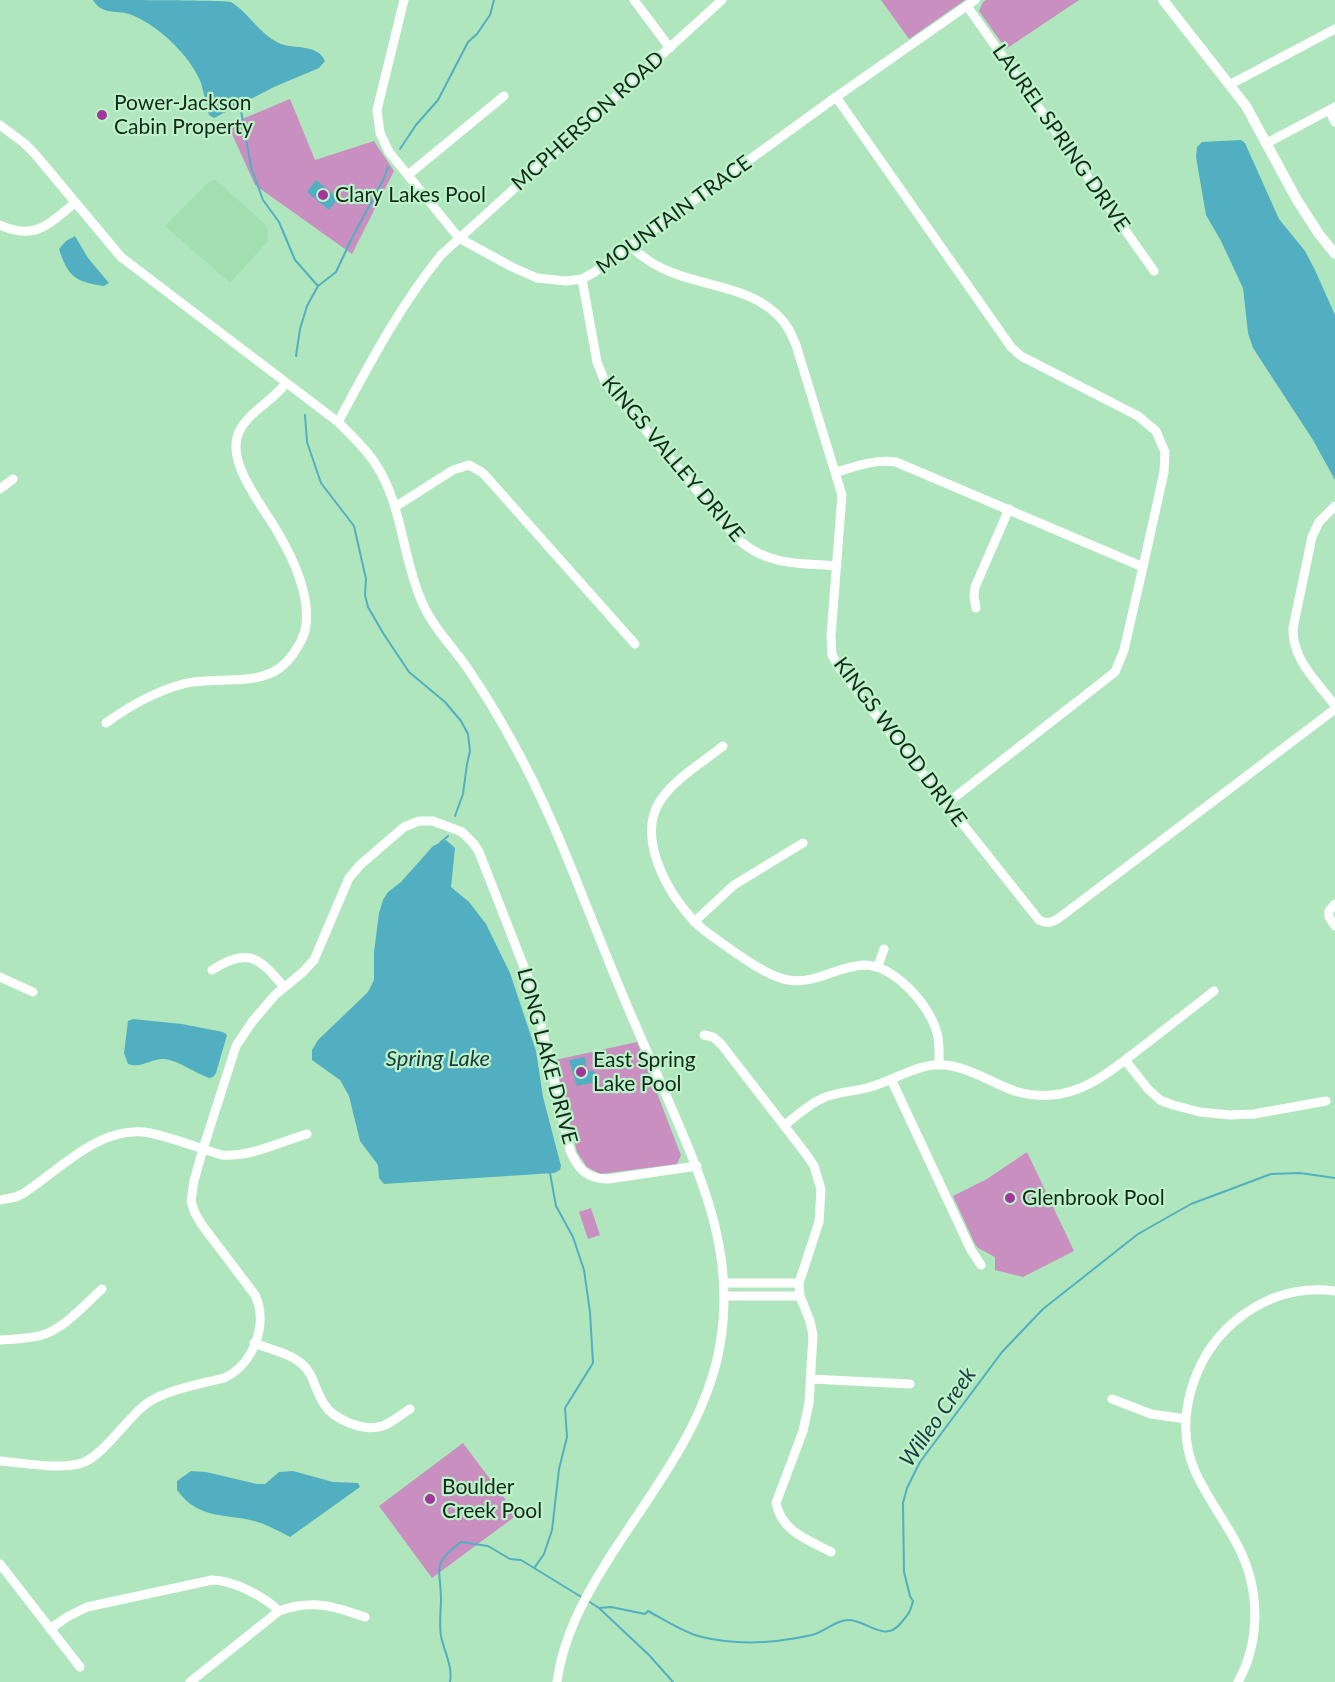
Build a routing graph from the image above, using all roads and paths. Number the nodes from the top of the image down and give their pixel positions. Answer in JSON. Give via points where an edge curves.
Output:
{"nodes":[{"id":1,"x":404,"y":0,"type":"edge"},
{"id":2,"x":634,"y":0,"type":"edge"},
{"id":3,"x":722,"y":0,"type":"edge"},
{"id":4,"x":1163,"y":0,"type":"edge"},
{"id":5,"x":971,"y":3,"type":"edge"},
{"id":6,"x":1335,"y":29,"type":"edge"},
{"id":7,"x":670,"y":48,"type":"junction"},
{"id":8,"x":1231,"y":84,"type":"junction"},
{"id":9,"x":504,"y":96,"type":"dead end"},
{"id":10,"x":836,"y":98,"type":"junction"},
{"id":11,"x":1332,"y":108,"type":"edge"},
{"id":12,"x":1335,"y":122,"type":"edge"},
{"id":13,"x":0,"y":125,"type":"edge"},
{"id":14,"x":1267,"y":142,"type":"junction"},
{"id":15,"x":408,"y":175,"type":"junction"},
{"id":16,"x":75,"y":203,"type":"junction"},
{"id":17,"x":0,"y":225,"type":"edge"},
{"id":18,"x":459,"y":238,"type":"junction"},
{"id":19,"x":630,"y":246,"type":"junction"},
{"id":20,"x":1335,"y":254,"type":"edge"},
{"id":21,"x":1154,"y":271,"type":"dead end"},
{"id":22,"x":582,"y":279,"type":"junction"},
{"id":23,"x":286,"y":382,"type":"junction"},
{"id":24,"x":338,"y":422,"type":"junction"},
{"id":25,"x":837,"y":472,"type":"junction"},
{"id":26,"x":13,"y":479,"type":"dead end"},
{"id":27,"x":0,"y":489,"type":"edge"},
{"id":28,"x":1335,"y":506,"type":"edge"},
{"id":29,"x":395,"y":507,"type":"junction"},
{"id":30,"x":1009,"y":509,"type":"junction"},
{"id":31,"x":837,"y":566,"type":"junction"},
{"id":32,"x":1143,"y":567,"type":"junction"},
{"id":33,"x":976,"y":608,"type":"dead end"},
{"id":34,"x":635,"y":644,"type":"dead end"},
{"id":35,"x":1335,"y":707,"type":"edge"},
{"id":36,"x":106,"y":723,"type":"dead end"},
{"id":37,"x":723,"y":746,"type":"dead end"},
{"id":38,"x":946,"y":804,"type":"junction"},
{"id":39,"x":803,"y":843,"type":"dead end"},
{"id":40,"x":1328,"y":908,"type":"edge"},
{"id":41,"x":694,"y":922,"type":"junction"},
{"id":42,"x":1044,"y":922,"type":"junction"},
{"id":43,"x":1335,"y":926,"type":"edge"},
{"id":44,"x":1043,"y":934,"type":"dead end"},
{"id":45,"x":884,"y":949,"type":"dead end"},
{"id":46,"x":878,"y":966,"type":"junction"},
{"id":47,"x":212,"y":970,"type":"dead end"},
{"id":48,"x":0,"y":977,"type":"edge"},
{"id":49,"x":284,"y":987,"type":"junction"},
{"id":50,"x":33,"y":992,"type":"dead end"},
{"id":51,"x":1214,"y":992,"type":"dead end"},
{"id":52,"x":704,"y":1035,"type":"dead end"},
{"id":53,"x":1125,"y":1060,"type":"junction"},
{"id":54,"x":939,"y":1065,"type":"junction"},
{"id":55,"x":891,"y":1078,"type":"junction"},
{"id":56,"x":1326,"y":1101,"type":"dead end"},
{"id":57,"x":784,"y":1125,"type":"junction"},
{"id":58,"x":307,"y":1134,"type":"dead end"},
{"id":59,"x":203,"y":1149,"type":"junction"},
{"id":60,"x":697,"y":1166,"type":"junction"},
{"id":61,"x":0,"y":1200,"type":"edge"},
{"id":62,"x":981,"y":1265,"type":"dead end"},
{"id":63,"x":799,"y":1282,"type":"junction"},
{"id":64,"x":725,"y":1283,"type":"junction"},
{"id":65,"x":102,"y":1289,"type":"dead end"},
{"id":66,"x":1335,"y":1290,"type":"edge"},
{"id":67,"x":725,"y":1296,"type":"junction"},
{"id":68,"x":800,"y":1296,"type":"junction"},
{"id":69,"x":0,"y":1340,"type":"edge"},
{"id":70,"x":254,"y":1343,"type":"junction"},
{"id":71,"x":811,"y":1379,"type":"junction"},
{"id":72,"x":910,"y":1384,"type":"dead end"},
{"id":73,"x":1112,"y":1399,"type":"dead end"},
{"id":74,"x":410,"y":1408,"type":"dead end"},
{"id":75,"x":1186,"y":1419,"type":"junction"},
{"id":76,"x":0,"y":1461,"type":"edge"},
{"id":77,"x":831,"y":1552,"type":"dead end"},
{"id":78,"x":0,"y":1564,"type":"edge"},
{"id":79,"x":279,"y":1611,"type":"junction"},
{"id":80,"x":365,"y":1617,"type":"dead end"},
{"id":81,"x":50,"y":1629,"type":"junction"},
{"id":82,"x":80,"y":1667,"type":"dead end"},
{"id":83,"x":190,"y":1682,"type":"edge"},
{"id":84,"x":557,"y":1682,"type":"edge"},
{"id":85,"x":1238,"y":1682,"type":"edge"}],
"edges":[{"from":1,"to":15,"type":"street","name":"MOUNTAIN TRACE","via":[[379,97],[377,121],[383,143]]},
{"from":2,"to":7,"type":"street"},
{"from":3,"to":7,"type":"street","name":"MCPHERSON ROAD"},
{"from":4,"to":8,"type":"main road"},
{"from":5,"to":10,"type":"street","name":"MOUNTAIN TRACE"},
{"from":5,"to":21,"type":"street","name":"LAUREL SPRING DRIVE"},
{"from":6,"to":8,"type":"street"},
{"from":7,"to":18,"type":"street","name":"MCPHERSON ROAD"},
{"from":8,"to":14,"type":"main road"},
{"from":9,"to":15,"type":"street"},
{"from":10,"to":19,"type":"street","name":"MOUNTAIN TRACE"},
{"from":10,"to":32,"type":"street","via":[[1011,346],[1021,356],[1138,416],[1156,431],[1165,461]]},
{"from":11,"to":12,"type":"street"},
{"from":11,"to":14,"type":"street"},
{"from":13,"to":16,"type":"street","via":[[35,154]]},
{"from":14,"to":20,"type":"main road","via":[[1296,200]]},
{"from":15,"to":18,"type":"street","name":"MOUNTAIN TRACE"},
{"from":16,"to":17,"type":"street","via":[[34,231],[21,232]]},
{"from":16,"to":23,"type":"street","via":[[121,257]]},
{"from":18,"to":22,"type":"street","name":"MOUNTAIN TRACE","via":[[537,278]]},
{"from":18,"to":24,"type":"street","name":"MCPHERSON ROAD","via":[[408,298]]},
{"from":19,"to":22,"type":"street","name":"MOUNTAIN TRACE"},
{"from":19,"to":25,"type":"street","name":"KINGS WOOD DRIVE","via":[[646,260],[673,273],[748,296],[783,320],[796,345]]},
{"from":22,"to":31,"type":"street","name":"KINGS VALLEY DRIVE","via":[[597,362],[605,382],[740,541],[772,560]]},
{"from":23,"to":24,"type":"street"},
{"from":23,"to":36,"type":"street","via":[[245,422],[236,442],[246,481],[281,537],[300,580],[306,611],[304,636],[290,659],[271,674],[183,684]]},
{"from":24,"to":29,"type":"street","via":[[375,463]]},
{"from":25,"to":30,"type":"street","via":[[871,462],[896,462]]},
{"from":25,"to":31,"type":"street","name":"KINGS WOOD DRIVE","via":[[842,495]]},
{"from":26,"to":27,"type":"street"},
{"from":28,"to":35,"type":"street","via":[[1319,522],[1312,537],[1293,628],[1298,655]]},
{"from":29,"to":34,"type":"street","via":[[470,460]]},
{"from":29,"to":60,"type":"street","via":[[421,602],[488,701],[534,782]]},
{"from":30,"to":32,"type":"street"},
{"from":30,"to":33,"type":"street","via":[[975,587]]},
{"from":31,"to":38,"type":"street","name":"KINGS WOOD DRIVE","via":[[832,655]]},
{"from":32,"to":38,"type":"street","via":[[1124,650],[1115,672]]},
{"from":35,"to":42,"type":"street","via":[[1059,918]]},
{"from":37,"to":41,"type":"street","via":[[668,791],[657,804],[651,828],[666,881]]},
{"from":38,"to":42,"type":"street","name":"KINGS WOOD DRIVE","via":[[1034,915]]},
{"from":39,"to":41,"type":"street","via":[[734,885]]},
{"from":40,"to":43,"type":"street"},
{"from":41,"to":46,"type":"street","via":[[770,974],[788,980],[812,980],[855,966]]},
{"from":42,"to":44,"type":"street"},
{"from":45,"to":46,"type":"street"},
{"from":46,"to":54,"type":"street","via":[[902,981],[929,1015],[938,1035]]},
{"from":47,"to":49,"type":"street","via":[[234,958],[251,958],[258,960]]},
{"from":48,"to":50,"type":"street"},
{"from":49,"to":59,"type":"street","name":"LONG LAKE DRIVE","via":[[258,1014],[236,1046]]},
{"from":49,"to":60,"type":"street","name":"LONG LAKE DRIVE","via":[[314,960],[349,878],[397,833],[412,822],[426,820],[462,832],[479,852],[533,990],[575,1162],[596,1179]]},
{"from":51,"to":53,"type":"street"},
{"from":52,"to":57,"type":"street","via":[[721,1044]]},
{"from":53,"to":54,"type":"street","via":[[1094,1083],[1062,1094],[1045,1095],[1010,1090],[962,1069]]},
{"from":53,"to":56,"type":"street","via":[[1155,1096],[1191,1110],[1238,1115]]},
{"from":54,"to":55,"type":"street","via":[[916,1068]]},
{"from":55,"to":57,"type":"street","via":[[872,1087],[821,1099]]},
{"from":55,"to":62,"type":"street"},
{"from":57,"to":63,"type":"street","via":[[813,1166],[822,1199],[819,1222]]},
{"from":58,"to":59,"type":"street","via":[[240,1155]]},
{"from":59,"to":61,"type":"street","via":[[150,1133],[122,1132],[100,1140],[24,1193]]},
{"from":59,"to":70,"type":"street","name":"LONG LAKE DRIVE","via":[[192,1189],[192,1207],[258,1301],[261,1322]]},
{"from":60,"to":64,"type":"street","via":[[718,1231]]},
{"from":63,"to":64,"type":"street"},
{"from":63,"to":68,"type":"street"},
{"from":64,"to":67,"type":"street"},
{"from":65,"to":69,"type":"street","via":[[49,1332]]},
{"from":66,"to":75,"type":"street","via":[[1306,1289],[1273,1297],[1228,1327],[1198,1370]]},
{"from":67,"to":68,"type":"street"},
{"from":67,"to":84,"type":"street","via":[[716,1366],[700,1413],[596,1579],[568,1637]]},
{"from":68,"to":71,"type":"street","via":[[813,1328]]},
{"from":70,"to":74,"type":"street","via":[[301,1363],[325,1405],[341,1419],[375,1427],[388,1424]]},
{"from":70,"to":76,"type":"street","name":"LONG LAKE DRIVE","via":[[246,1361],[233,1374],[148,1402],[84,1462],[67,1466]]},
{"from":71,"to":72,"type":"street"},
{"from":71,"to":77,"type":"street","via":[[803,1431],[776,1503],[784,1524]]},
{"from":73,"to":75,"type":"street","via":[[1151,1414]]},
{"from":75,"to":85,"type":"street","via":[[1194,1470],[1238,1546],[1254,1595],[1253,1642]]},
{"from":78,"to":81,"type":"street"},
{"from":79,"to":80,"type":"street","via":[[322,1604]]},
{"from":79,"to":81,"type":"street","via":[[230,1582],[212,1580],[87,1607]]},
{"from":79,"to":83,"type":"street"},
{"from":81,"to":82,"type":"street"}]}
